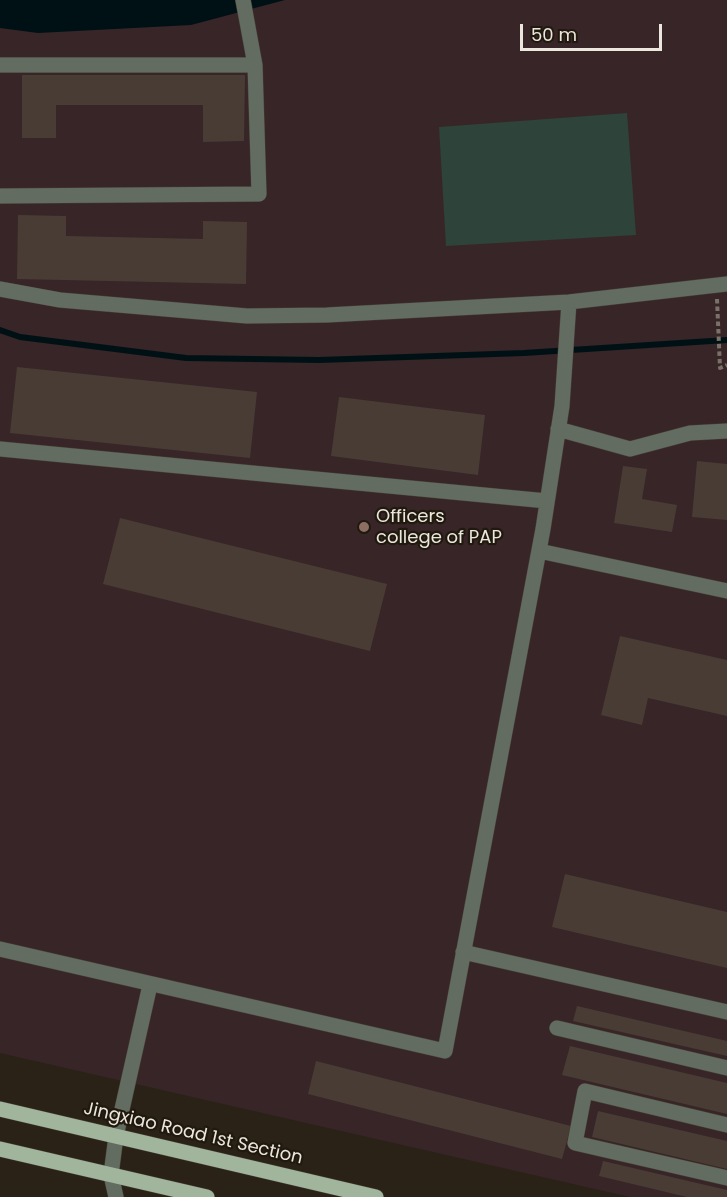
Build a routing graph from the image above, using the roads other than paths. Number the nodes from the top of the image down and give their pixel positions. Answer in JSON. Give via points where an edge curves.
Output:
{"nodes":[{"id":1,"x":243,"y":0,"type":"edge"},
{"id":2,"x":0,"y":65,"type":"edge"},
{"id":3,"x":255,"y":65,"type":"junction"},
{"id":4,"x":0,"y":196,"type":"edge"},
{"id":5,"x":722,"y":285,"type":"edge"},
{"id":6,"x":0,"y":289,"type":"edge"},
{"id":7,"x":569,"y":302,"type":"junction"},
{"id":8,"x":558,"y":429,"type":"junction"},
{"id":9,"x":727,"y":431,"type":"edge"},
{"id":10,"x":0,"y":448,"type":"edge"},
{"id":11,"x":547,"y":501,"type":"junction"},
{"id":12,"x":539,"y":551,"type":"junction"},
{"id":13,"x":727,"y":591,"type":"edge"},
{"id":14,"x":0,"y":949,"type":"edge"},
{"id":15,"x":463,"y":952,"type":"junction"},
{"id":16,"x":150,"y":985,"type":"junction"},
{"id":17,"x":727,"y":1012,"type":"edge"},
{"id":18,"x":556,"y":1028,"type":"dead end"},
{"id":19,"x":727,"y":1068,"type":"edge"},
{"id":20,"x":0,"y":1109,"type":"edge"},
{"id":21,"x":727,"y":1125,"type":"edge"},
{"id":22,"x":116,"y":1136,"type":"junction"},
{"id":23,"x":0,"y":1149,"type":"edge"},
{"id":24,"x":111,"y":1175,"type":"junction"},
{"id":25,"x":727,"y":1178,"type":"edge"},
{"id":26,"x":116,"y":1197,"type":"edge"},
{"id":27,"x":207,"y":1197,"type":"edge"},
{"id":28,"x":376,"y":1197,"type":"edge"}],
"edges":[{"from":1,"to":3,"type":"street"},
{"from":2,"to":3,"type":"street"},
{"from":3,"to":4,"type":"street","via":[[260,194]]},
{"from":5,"to":7,"type":"street"},
{"from":6,"to":7,"type":"street","via":[[60,300],[247,316]]},
{"from":7,"to":8,"type":"street"},
{"from":8,"to":9,"type":"street","via":[[630,449],[690,433]]},
{"from":8,"to":11,"type":"street"},
{"from":10,"to":11,"type":"street"},
{"from":11,"to":12,"type":"street"},
{"from":12,"to":13,"type":"street"},
{"from":12,"to":15,"type":"street"},
{"from":14,"to":16,"type":"street"},
{"from":15,"to":16,"type":"street","via":[[445,1051]]},
{"from":15,"to":17,"type":"street"},
{"from":16,"to":22,"type":"street"},
{"from":18,"to":19,"type":"street"},
{"from":20,"to":22,"type":"main road","name":"Jingxiao Road 1st Section"},
{"from":21,"to":25,"type":"street","via":[[585,1091],[575,1143]]},
{"from":22,"to":24,"type":"street"},
{"from":22,"to":28,"type":"main road","name":"Jingxiao Road 1st Section"},
{"from":23,"to":24,"type":"main road"},
{"from":24,"to":26,"type":"street"},
{"from":24,"to":27,"type":"main road"}]}
